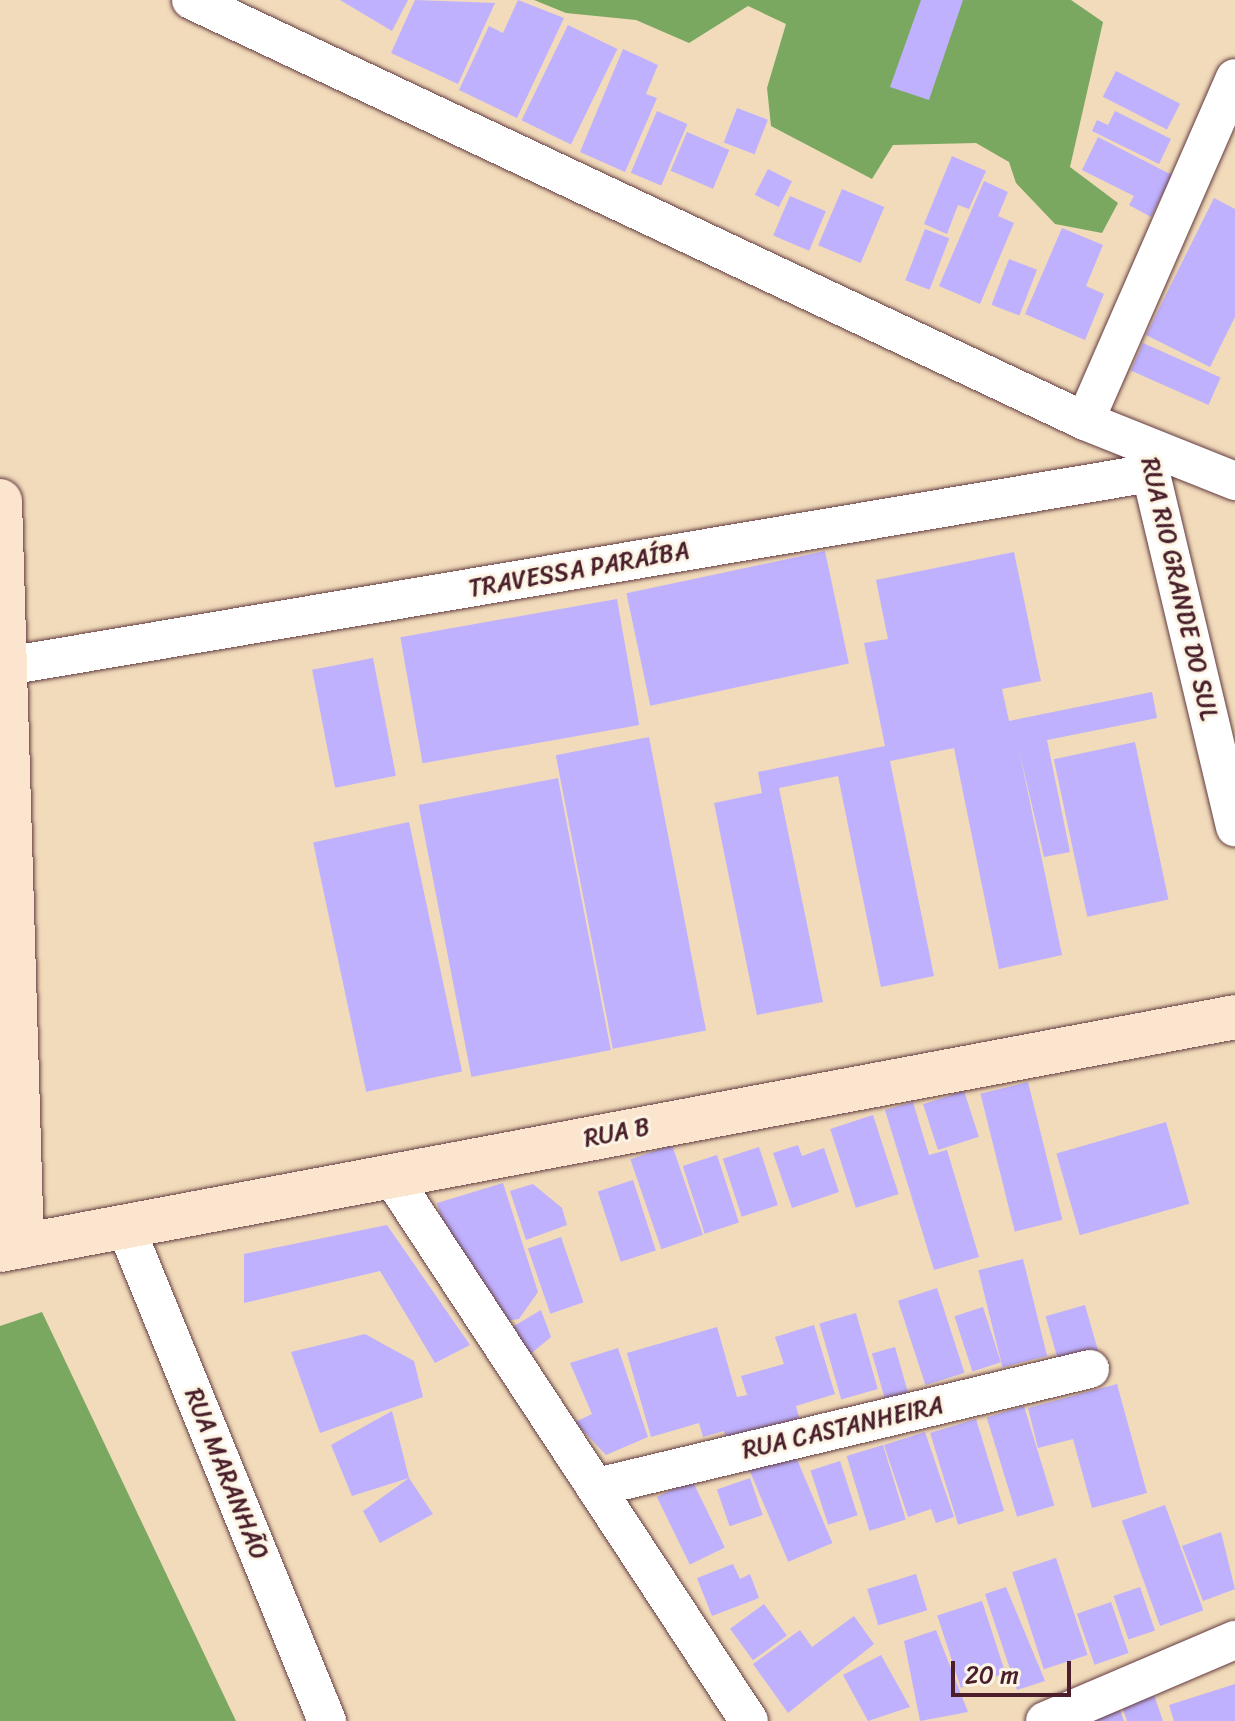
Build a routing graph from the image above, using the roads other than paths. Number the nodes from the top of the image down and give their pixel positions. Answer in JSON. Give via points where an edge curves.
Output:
{"nodes":[{"id":1,"x":191,"y":0,"type":"edge"},
{"id":2,"x":1235,"y":78,"type":"edge"},
{"id":3,"x":1085,"y":421,"type":"junction"},
{"id":4,"x":1148,"y":459,"type":"junction"},
{"id":5,"x":1235,"y":481,"type":"edge"},
{"id":6,"x":0,"y":501,"type":"edge"},
{"id":7,"x":7,"y":666,"type":"junction"},
{"id":8,"x":1235,"y":827,"type":"edge"},
{"id":9,"x":1235,"y":1017,"type":"edge"},
{"id":10,"x":391,"y":1176,"type":"junction"},
{"id":11,"x":125,"y":1226,"type":"junction"},
{"id":12,"x":11,"y":1248,"type":"edge"},
{"id":13,"x":1090,"y":1369,"type":"dead end"},
{"id":14,"x":597,"y":1487,"type":"junction"},
{"id":15,"x":1235,"y":1640,"type":"edge"},
{"id":16,"x":327,"y":1721,"type":"edge"},
{"id":17,"x":749,"y":1721,"type":"edge"},
{"id":18,"x":1045,"y":1721,"type":"edge"}],
"edges":[{"from":1,"to":3,"type":"street"},
{"from":2,"to":3,"type":"street"},
{"from":3,"to":4,"type":"street"},
{"from":4,"to":5,"type":"street"},
{"from":4,"to":7,"type":"street","name":"TRAVESSA PARAÍBA"},
{"from":4,"to":8,"type":"street","name":"RUA RIO GRANDE DO SUL"},
{"from":6,"to":7,"type":"street"},
{"from":7,"to":12,"type":"street"},
{"from":9,"to":10,"type":"street","name":"RUA B"},
{"from":10,"to":11,"type":"street","name":"RUA B"},
{"from":10,"to":14,"type":"street"},
{"from":11,"to":12,"type":"street","name":"RUA B"},
{"from":11,"to":16,"type":"street","name":"RUA MARANHÃO"},
{"from":13,"to":14,"type":"street","name":"RUA CASTANHEIRA"},
{"from":14,"to":17,"type":"street"},
{"from":15,"to":18,"type":"street"}]}
